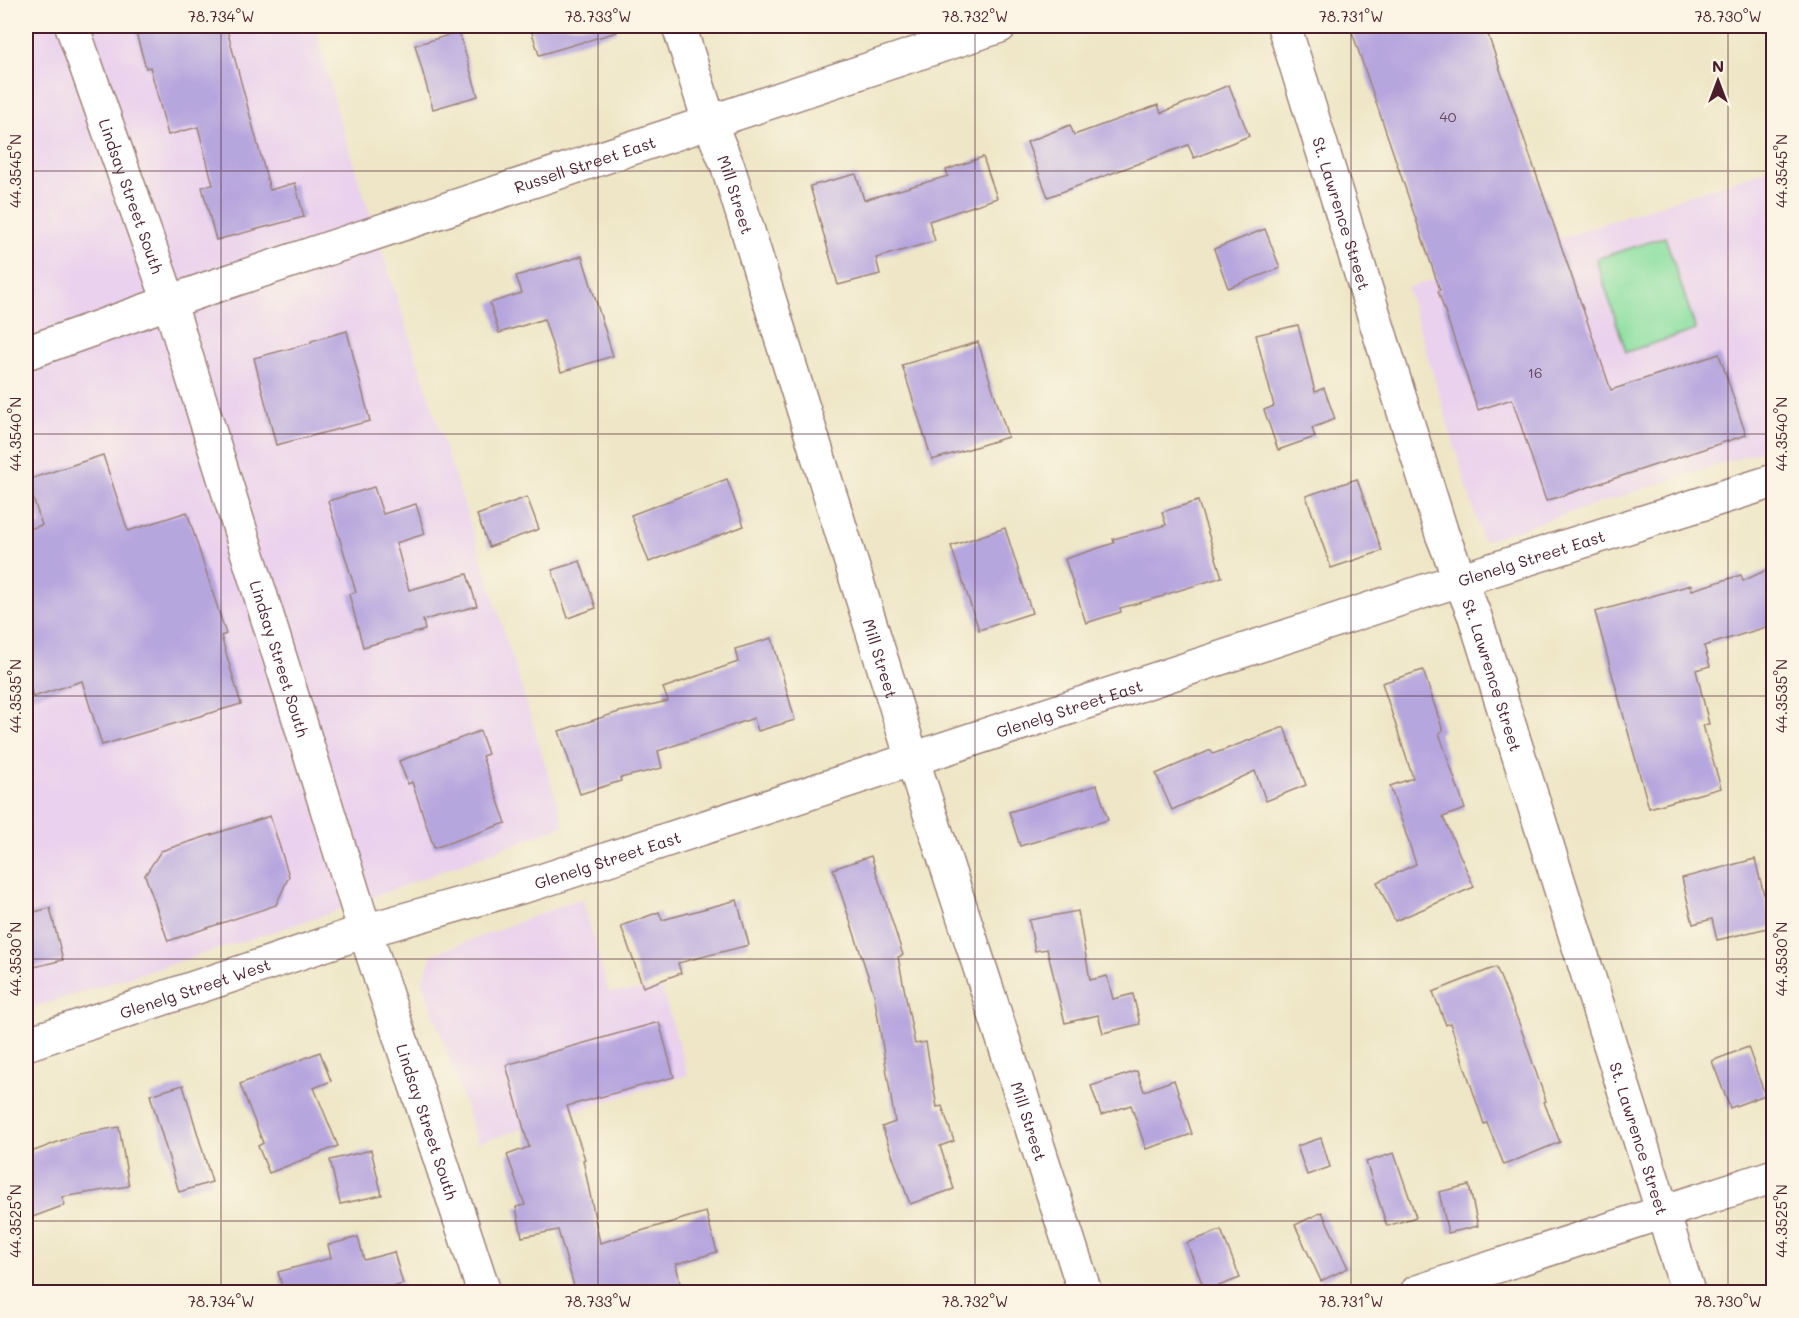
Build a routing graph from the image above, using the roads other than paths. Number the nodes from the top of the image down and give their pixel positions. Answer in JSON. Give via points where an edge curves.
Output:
{"nodes":[{"id":1,"x":72,"y":26,"type":"edge"},
{"id":2,"x":679,"y":26,"type":"edge"},
{"id":3,"x":1000,"y":26,"type":"edge"},
{"id":4,"x":1284,"y":26,"type":"edge"},
{"id":5,"x":709,"y":121,"type":"junction"},
{"id":6,"x":169,"y":301,"type":"junction"},
{"id":7,"x":26,"y":353,"type":"edge"},
{"id":8,"x":1773,"y":481,"type":"edge"},
{"id":9,"x":1459,"y":580,"type":"junction"},
{"id":10,"x":912,"y":758,"type":"junction"},
{"id":11,"x":365,"y":931,"type":"junction"},
{"id":12,"x":26,"y":1044,"type":"edge"},
{"id":13,"x":1773,"y":1176,"type":"edge"},
{"id":14,"x":1663,"y":1213,"type":"junction"},
{"id":15,"x":484,"y":1293,"type":"edge"},
{"id":16,"x":1085,"y":1293,"type":"edge"},
{"id":17,"x":1417,"y":1293,"type":"edge"},
{"id":18,"x":1688,"y":1293,"type":"edge"}],
"edges":[{"from":1,"to":6,"type":"street","name":"Lindsay Street South"},
{"from":2,"to":5,"type":"street","name":"Mill Street"},
{"from":3,"to":5,"type":"street","name":"Russell Street East"},
{"from":4,"to":9,"type":"street","name":"St. Lawrence Street"},
{"from":5,"to":6,"type":"street","name":"Russell Street East"},
{"from":5,"to":10,"type":"street","name":"Mill Street","via":[[728,167]]},
{"from":6,"to":7,"type":"street","name":"Russell Street East"},
{"from":6,"to":11,"type":"street","name":"Lindsay Street South"},
{"from":8,"to":9,"type":"street","name":"Glenelg Street East"},
{"from":9,"to":10,"type":"street","name":"Glenelg Street East"},
{"from":9,"to":14,"type":"street","name":"St. Lawrence Street","via":[[1475,617]]},
{"from":10,"to":11,"type":"street","name":"Glenelg Street East","via":[[538,882]]},
{"from":10,"to":16,"type":"street","name":"Mill Street"},
{"from":11,"to":12,"type":"street","name":"Glenelg Street West"},
{"from":11,"to":15,"type":"street","name":"Lindsay Street South"},
{"from":13,"to":14,"type":"street"},
{"from":14,"to":17,"type":"street"},
{"from":14,"to":18,"type":"street","name":"St. Lawrence Street"}]}
